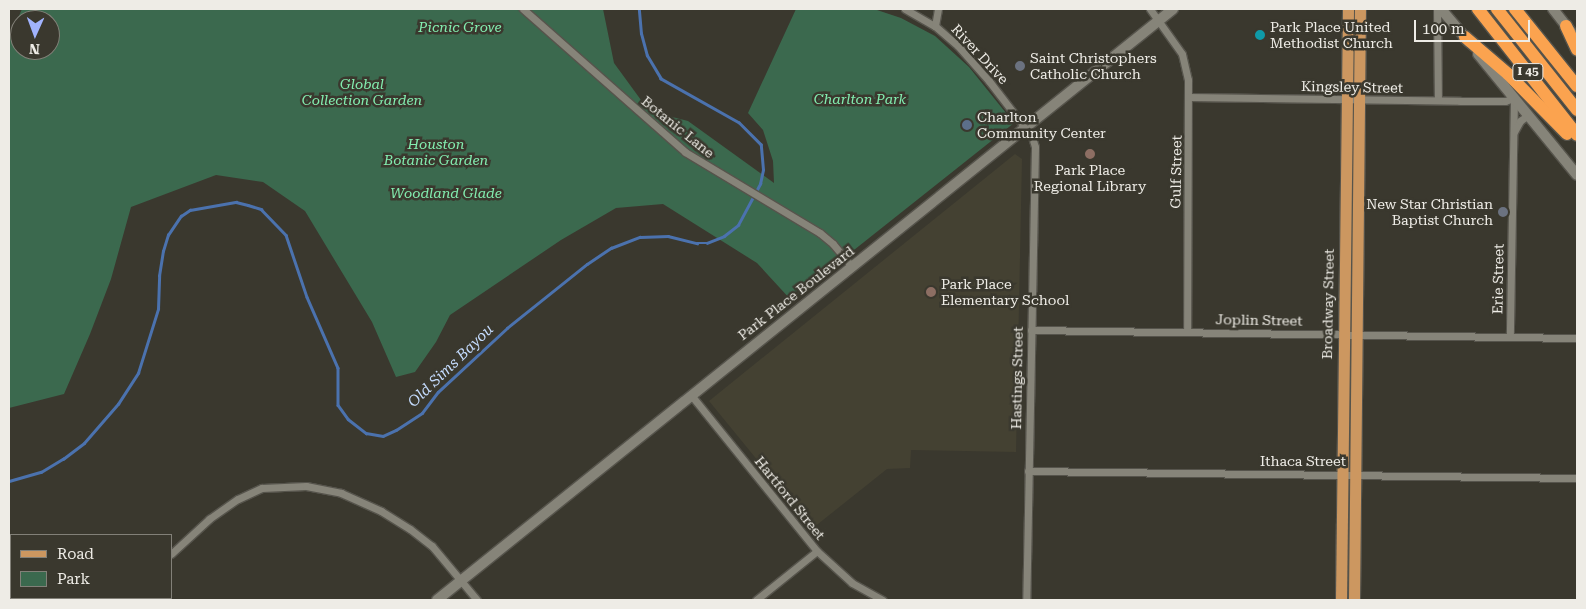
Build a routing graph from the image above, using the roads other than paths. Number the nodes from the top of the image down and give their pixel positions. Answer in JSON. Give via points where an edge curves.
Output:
{"nodes":[{"id":1,"x":522,"y":9,"type":"edge"},
{"id":2,"x":905,"y":9,"type":"edge"},
{"id":3,"x":938,"y":9,"type":"edge"},
{"id":4,"x":1150,"y":9,"type":"edge"},
{"id":5,"x":1174,"y":9,"type":"edge"},
{"id":6,"x":1348,"y":9,"type":"edge"},
{"id":7,"x":1360,"y":9,"type":"edge"},
{"id":8,"x":1439,"y":9,"type":"edge"},
{"id":9,"x":1478,"y":9,"type":"edge"},
{"id":10,"x":1497,"y":9,"type":"edge"},
{"id":11,"x":1515,"y":9,"type":"edge"},
{"id":12,"x":1553,"y":9,"type":"edge"},
{"id":13,"x":1159,"y":20,"type":"junction"},
{"id":14,"x":935,"y":26,"type":"junction"},
{"id":15,"x":1566,"y":26,"type":"junction"},
{"id":16,"x":1465,"y":38,"type":"junction"},
{"id":17,"x":1577,"y":38,"type":"edge"},
{"id":18,"x":1577,"y":50,"type":"edge"},
{"id":19,"x":1577,"y":86,"type":"edge"},
{"id":20,"x":1189,"y":97,"type":"junction"},
{"id":21,"x":1514,"y":98,"type":"junction"},
{"id":22,"x":1346,"y":100,"type":"junction"},
{"id":23,"x":1359,"y":100,"type":"junction"},
{"id":24,"x":1438,"y":100,"type":"junction"},
{"id":25,"x":1577,"y":110,"type":"edge"},
{"id":26,"x":1528,"y":115,"type":"junction"},
{"id":27,"x":1026,"y":129,"type":"junction"},
{"id":28,"x":1514,"y":133,"type":"junction"},
{"id":29,"x":1577,"y":135,"type":"edge"},
{"id":30,"x":1577,"y":142,"type":"edge"},
{"id":31,"x":1577,"y":175,"type":"edge"},
{"id":32,"x":1345,"y":186,"type":"junction"},
{"id":33,"x":1358,"y":186,"type":"junction"},
{"id":34,"x":852,"y":267,"type":"junction"},
{"id":35,"x":1030,"y":330,"type":"junction"},
{"id":36,"x":1186,"y":331,"type":"junction"},
{"id":37,"x":1343,"y":334,"type":"junction"},
{"id":38,"x":1356,"y":335,"type":"junction"},
{"id":39,"x":1510,"y":336,"type":"junction"},
{"id":40,"x":1577,"y":338,"type":"edge"},
{"id":41,"x":691,"y":395,"type":"junction"},
{"id":42,"x":1028,"y":471,"type":"junction"},
{"id":43,"x":1341,"y":474,"type":"junction"},
{"id":44,"x":1355,"y":474,"type":"junction"},
{"id":45,"x":1577,"y":478,"type":"edge"},
{"id":46,"x":817,"y":551,"type":"junction"},
{"id":47,"x":172,"y":553,"type":"edge"},
{"id":48,"x":462,"y":581,"type":"junction"},
{"id":49,"x":437,"y":600,"type":"edge"},
{"id":50,"x":477,"y":600,"type":"edge"},
{"id":51,"x":756,"y":600,"type":"edge"},
{"id":52,"x":884,"y":600,"type":"edge"},
{"id":53,"x":1026,"y":600,"type":"edge"},
{"id":54,"x":1341,"y":600,"type":"edge"},
{"id":55,"x":1354,"y":600,"type":"edge"}],
"edges":[{"from":1,"to":34,"type":"street","name":"Botanic Lane","via":[[674,142],[706,166],[834,244]]},
{"from":2,"to":14,"type":"street","name":"River Drive"},
{"from":3,"to":14,"type":"street"},
{"from":4,"to":13,"type":"street","name":"Gulf Street"},
{"from":5,"to":13,"type":"street","name":"Park Place Boulevard"},
{"from":6,"to":22,"type":"main road","name":"Broadway Street"},
{"from":7,"to":23,"type":"main road","name":"Broadway Street"},
{"from":8,"to":16,"type":"street"},
{"from":8,"to":24,"type":"street"},
{"from":9,"to":29,"type":"highway","number":"I 45"},
{"from":10,"to":25,"type":"highway","number":"I 45"},
{"from":11,"to":19,"type":"highway","number":"I 45"},
{"from":12,"to":15,"type":"street"},
{"from":13,"to":20,"type":"street","name":"Gulf Street","via":[[1182,54]]},
{"from":13,"to":27,"type":"street","name":"Park Place Boulevard"},
{"from":14,"to":27,"type":"street","name":"River Drive","via":[[989,81]]},
{"from":15,"to":17,"type":"street"},
{"from":15,"to":18,"type":"highway"},
{"from":16,"to":21,"type":"street"},
{"from":16,"to":30,"type":"highway","via":[[1508,74]]},
{"from":20,"to":22,"type":"street","name":"Kingsley Street"},
{"from":20,"to":36,"type":"street","name":"Gulf Street"},
{"from":21,"to":24,"type":"street","name":"Kingsley Street","via":[[1505,101]]},
{"from":21,"to":26,"type":"street"},
{"from":21,"to":28,"type":"street","name":"Erie Street"},
{"from":22,"to":23,"type":"street","name":"Kingsley Street"},
{"from":22,"to":32,"type":"main road","name":"Broadway Street"},
{"from":23,"to":24,"type":"street","name":"Kingsley Street"},
{"from":23,"to":33,"type":"main road","name":"Broadway Street"},
{"from":26,"to":28,"type":"street","via":[[1520,120]]},
{"from":26,"to":31,"type":"street"},
{"from":27,"to":34,"type":"street","name":"Park Place Boulevard"},
{"from":27,"to":35,"type":"street","name":"Hastings Street","via":[[1035,147]]},
{"from":28,"to":39,"type":"street","name":"Erie Street"},
{"from":32,"to":33,"type":"main road"},
{"from":32,"to":37,"type":"main road","name":"Broadway Street"},
{"from":33,"to":38,"type":"main road","name":"Broadway Street"},
{"from":34,"to":41,"type":"street","name":"Park Place Boulevard"},
{"from":35,"to":36,"type":"street","name":"Joplin Street"},
{"from":35,"to":42,"type":"street","name":"Hastings Street"},
{"from":36,"to":37,"type":"street","name":"Joplin Street"},
{"from":37,"to":38,"type":"street","name":"Joplin Street"},
{"from":37,"to":43,"type":"main road","name":"Broadway Street"},
{"from":38,"to":39,"type":"street","name":"Joplin Street"},
{"from":38,"to":44,"type":"main road","name":"Broadway Street"},
{"from":39,"to":40,"type":"street","name":"Joplin Street"},
{"from":41,"to":46,"type":"street","name":"Hartford Street"},
{"from":41,"to":48,"type":"street","name":"Park Place Boulevard"},
{"from":42,"to":43,"type":"street","name":"Ithaca Street"},
{"from":42,"to":53,"type":"street","name":"Hastings Street"},
{"from":43,"to":44,"type":"street","name":"Ithaca Street"},
{"from":43,"to":54,"type":"main road","name":"Broadway Street"},
{"from":44,"to":45,"type":"street","name":"Ithaca Street"},
{"from":44,"to":55,"type":"main road","name":"Broadway Street"},
{"from":46,"to":51,"type":"street"},
{"from":46,"to":52,"type":"street","name":"Hartford Street","via":[[852,583]]},
{"from":47,"to":48,"type":"street","via":[[209,519],[238,499],[262,488],[298,486],[341,493],[381,511],[432,546]]},
{"from":48,"to":49,"type":"street","name":"Park Place Boulevard"},
{"from":48,"to":50,"type":"street"}]}
